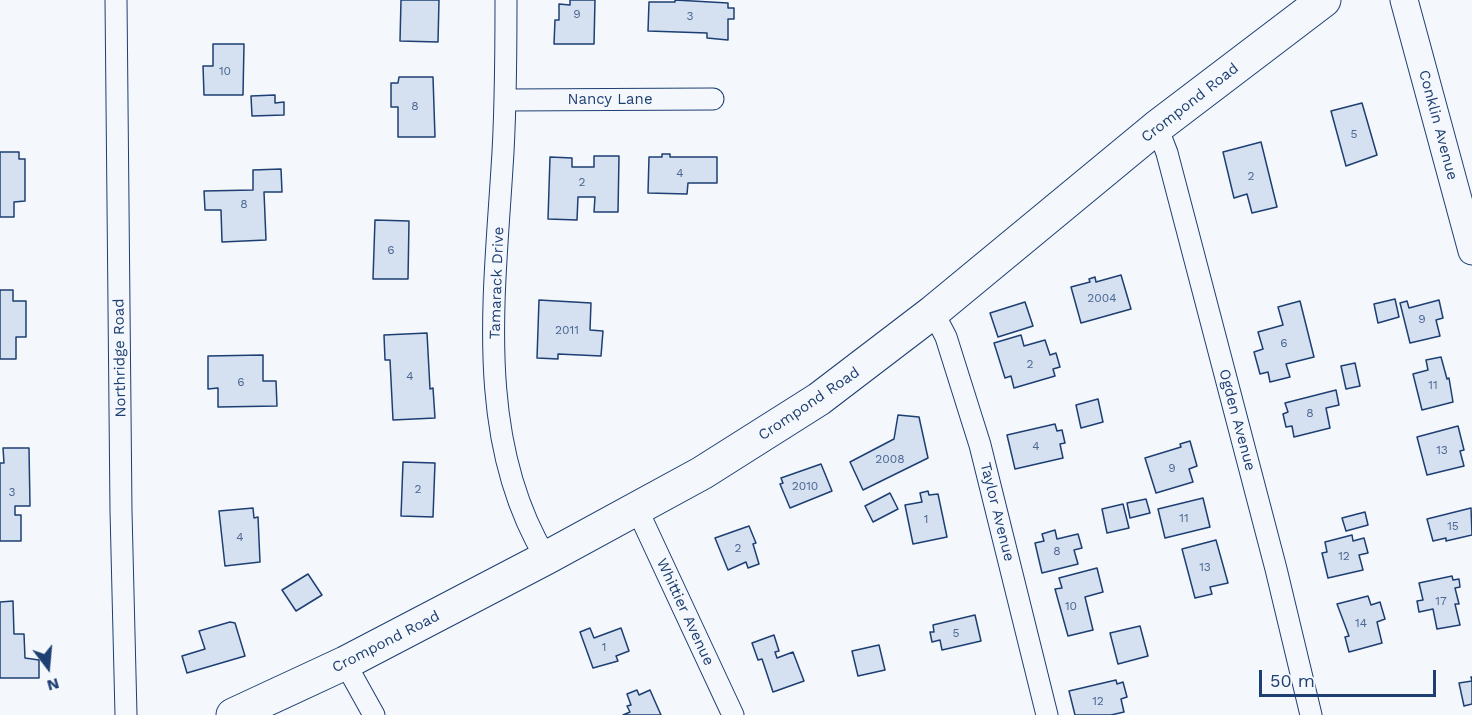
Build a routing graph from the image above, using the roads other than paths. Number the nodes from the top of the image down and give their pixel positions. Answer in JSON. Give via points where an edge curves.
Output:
{"nodes":[{"id":1,"x":116,"y":0,"type":"edge"},
{"id":2,"x":506,"y":0,"type":"edge"},
{"id":3,"x":1324,"y":0,"type":"edge"},
{"id":4,"x":1404,"y":0,"type":"edge"},
{"id":5,"x":713,"y":99,"type":"dead end"},
{"id":6,"x":506,"y":100,"type":"junction"},
{"id":7,"x":1157,"y":128,"type":"junction"},
{"id":8,"x":1471,"y":243,"type":"edge"},
{"id":9,"x":933,"y":312,"type":"junction"},
{"id":10,"x":637,"y":508,"type":"junction"},
{"id":11,"x":546,"y":558,"type":"junction"},
{"id":12,"x":345,"y":663,"type":"junction"},
{"id":13,"x":126,"y":715,"type":"edge"},
{"id":14,"x":233,"y":715,"type":"edge"},
{"id":15,"x":374,"y":715,"type":"edge"},
{"id":16,"x":734,"y":715,"type":"edge"},
{"id":17,"x":1047,"y":715,"type":"edge"},
{"id":18,"x":1311,"y":715,"type":"edge"}],
"edges":[{"from":1,"to":13,"type":"street","name":"Northridge Road"},
{"from":2,"to":6,"type":"street","name":"Tamarack Drive"},
{"from":3,"to":7,"type":"main road","name":"Crompond Road"},
{"from":4,"to":8,"type":"street","name":"Conklin Avenue"},
{"from":5,"to":6,"type":"street","name":"Nancy Lane"},
{"from":6,"to":11,"type":"street","name":"Tamarack Drive","via":[[494,296],[495,403],[509,467],[532,535]]},
{"from":7,"to":9,"type":"main road","name":"Crompond Road"},
{"from":7,"to":18,"type":"street","name":"Ogden Avenue","via":[[1167,153],[1255,488]]},
{"from":9,"to":10,"type":"main road","name":"Crompond Road","via":[[819,399],[702,473]]},
{"from":9,"to":17,"type":"street","name":"Taylor Avenue","via":[[946,337],[980,445]]},
{"from":10,"to":11,"type":"main road","name":"Crompond Road"},
{"from":10,"to":16,"type":"street","name":"Whittier Avenue"},
{"from":11,"to":12,"type":"main road","name":"Crompond Road"},
{"from":12,"to":14,"type":"main road","name":"Crompond Road"},
{"from":12,"to":15,"type":"street"}]}
